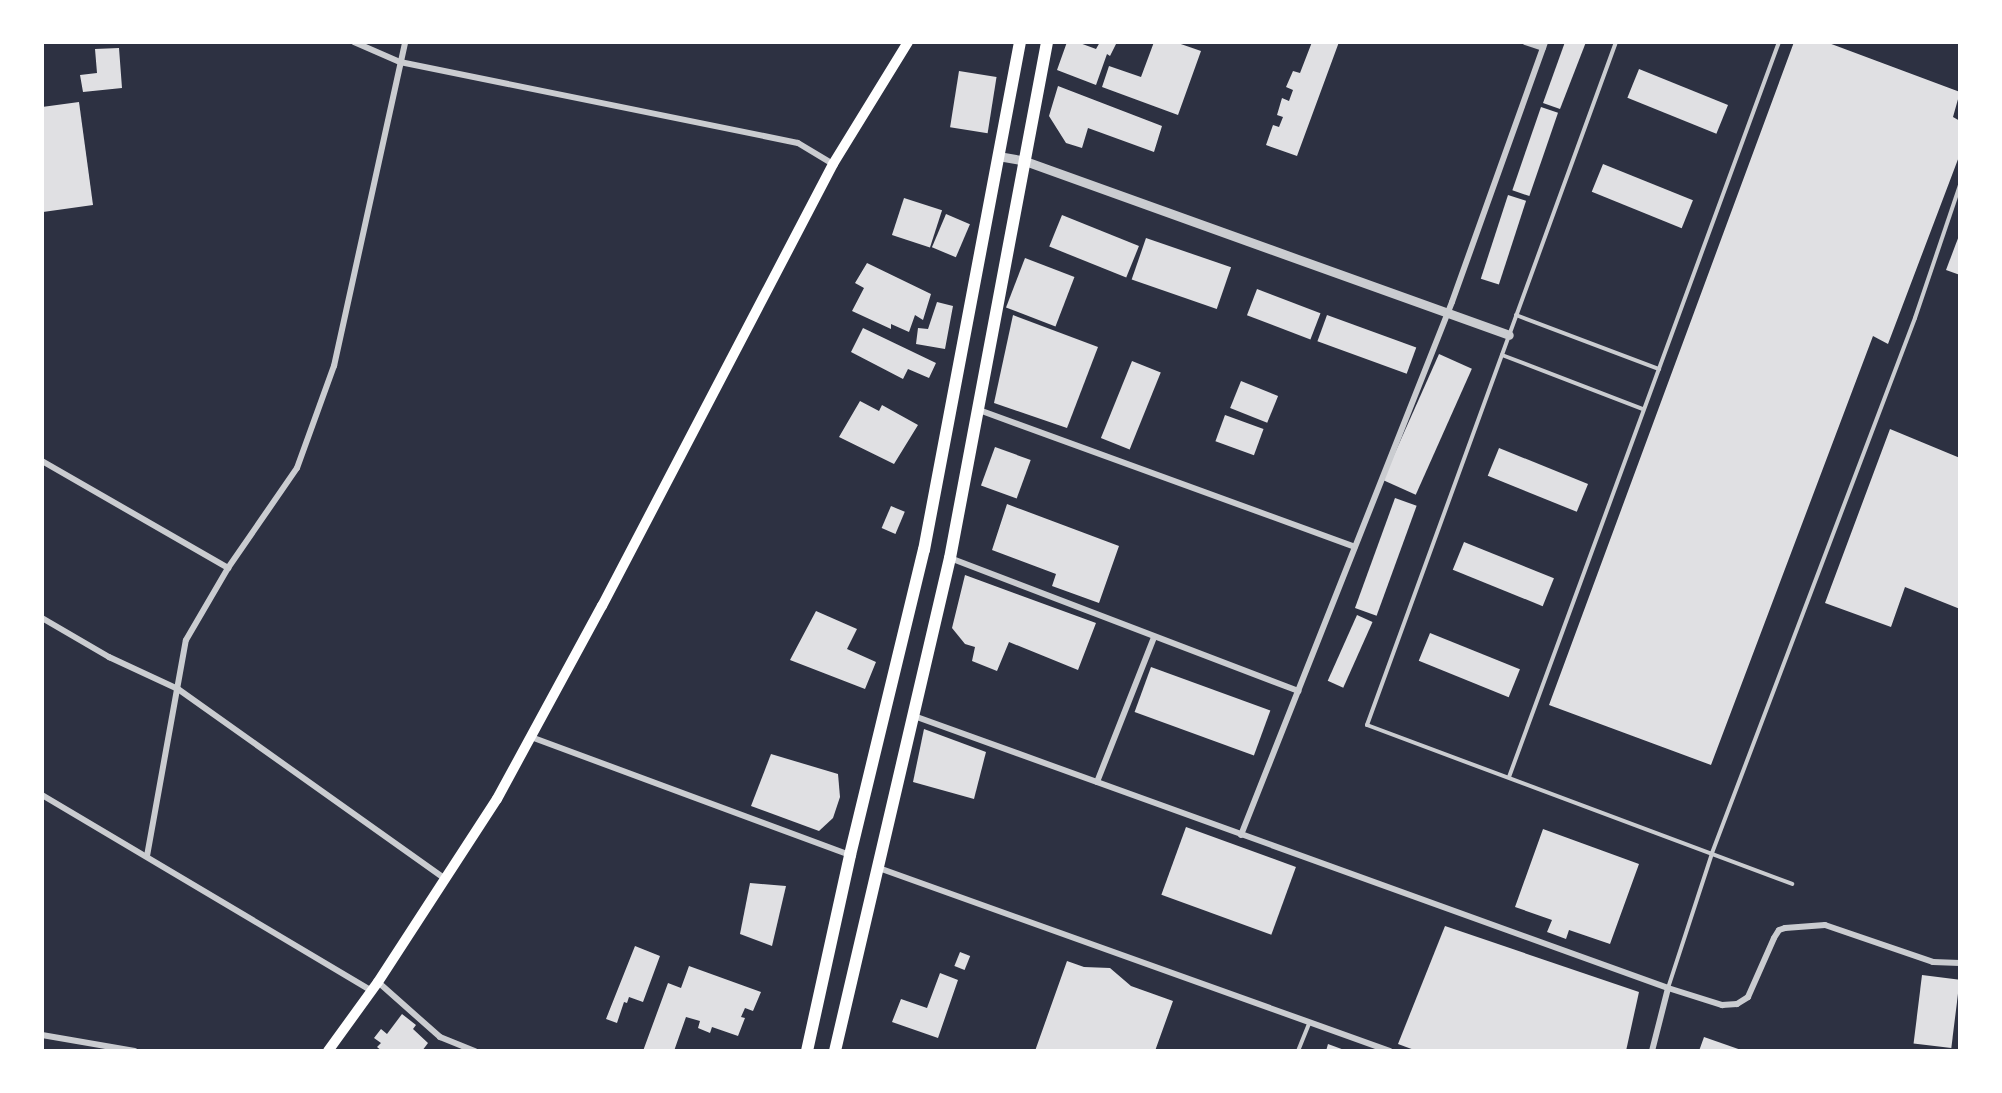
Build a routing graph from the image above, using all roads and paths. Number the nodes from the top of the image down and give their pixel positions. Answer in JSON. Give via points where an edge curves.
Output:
{"nodes":[{"id":1,"x":354,"y":42,"type":"edge"},
{"id":2,"x":405,"y":42,"type":"edge"},
{"id":3,"x":908,"y":42,"type":"edge"},
{"id":4,"x":1020,"y":42,"type":"edge"},
{"id":5,"x":1047,"y":42,"type":"edge"},
{"id":6,"x":1525,"y":42,"type":"edge"},
{"id":7,"x":1616,"y":42,"type":"edge"},
{"id":8,"x":1779,"y":42,"type":"edge"},
{"id":9,"x":1544,"y":45,"type":"edge"},
{"id":10,"x":400,"y":62,"type":"junction"},
{"id":11,"x":998,"y":156,"type":"junction"},
{"id":12,"x":1025,"y":161,"type":"junction"},
{"id":13,"x":833,"y":164,"type":"junction"},
{"id":14,"x":1960,"y":185,"type":"edge"},
{"id":15,"x":1448,"y":311,"type":"junction"},
{"id":16,"x":1516,"y":315,"type":"junction"},
{"id":17,"x":1509,"y":334,"type":"junction"},
{"id":18,"x":1502,"y":355,"type":"junction"},
{"id":19,"x":1659,"y":369,"type":"junction"},
{"id":20,"x":1643,"y":409,"type":"junction"},
{"id":21,"x":979,"y":410,"type":"junction"},
{"id":22,"x":42,"y":461,"type":"edge"},
{"id":23,"x":1355,"y":547,"type":"junction"},
{"id":24,"x":950,"y":558,"type":"junction"},
{"id":25,"x":228,"y":568,"type":"junction"},
{"id":26,"x":42,"y":618,"type":"edge"},
{"id":27,"x":1154,"y":637,"type":"junction"},
{"id":28,"x":177,"y":689,"type":"junction"},
{"id":29,"x":1298,"y":691,"type":"junction"},
{"id":30,"x":914,"y":716,"type":"junction"},
{"id":31,"x":531,"y":737,"type":"junction"},
{"id":32,"x":1509,"y":777,"type":"junction"},
{"id":33,"x":1097,"y":782,"type":"junction"},
{"id":34,"x":42,"y":795,"type":"edge"},
{"id":35,"x":1241,"y":835,"type":"junction"},
{"id":36,"x":1712,"y":854,"type":"junction"},
{"id":37,"x":850,"y":855,"type":"junction"},
{"id":38,"x":147,"y":856,"type":"junction"},
{"id":39,"x":876,"y":867,"type":"junction"},
{"id":40,"x":445,"y":879,"type":"junction"},
{"id":41,"x":1792,"y":884,"type":"dead end"},
{"id":42,"x":1960,"y":963,"type":"edge"},
{"id":43,"x":375,"y":986,"type":"junction"},
{"id":44,"x":1668,"y":988,"type":"junction"},
{"id":45,"x":1310,"y":1022,"type":"junction"},
{"id":46,"x":42,"y":1035,"type":"edge"},
{"id":47,"x":135,"y":1051,"type":"edge"},
{"id":48,"x":328,"y":1051,"type":"edge"},
{"id":49,"x":475,"y":1051,"type":"edge"},
{"id":50,"x":807,"y":1051,"type":"edge"},
{"id":51,"x":835,"y":1051,"type":"edge"},
{"id":52,"x":1298,"y":1051,"type":"edge"},
{"id":53,"x":1390,"y":1051,"type":"edge"},
{"id":54,"x":1652,"y":1051,"type":"edge"}],
"edges":[{"from":1,"to":10,"type":"street"},
{"from":2,"to":10,"type":"street"},
{"from":3,"to":13,"type":"main road"},
{"from":4,"to":11,"type":"highway"},
{"from":5,"to":12,"type":"highway"},
{"from":6,"to":9,"type":"street"},
{"from":7,"to":16,"type":"lane"},
{"from":8,"to":19,"type":"lane"},
{"from":9,"to":15,"type":"street"},
{"from":10,"to":13,"type":"street","via":[[798,143]]},
{"from":10,"to":25,"type":"street","via":[[334,366],[319,411],[297,468]]},
{"from":11,"to":12,"type":"street"},
{"from":11,"to":37,"type":"highway","via":[[924,550]]},
{"from":12,"to":15,"type":"street"},
{"from":12,"to":21,"type":"highway"},
{"from":13,"to":31,"type":"main road"},
{"from":14,"to":36,"type":"lane","via":[[1915,318]]},
{"from":15,"to":17,"type":"street"},
{"from":15,"to":23,"type":"street"},
{"from":16,"to":17,"type":"lane"},
{"from":16,"to":19,"type":"lane"},
{"from":17,"to":18,"type":"lane"},
{"from":18,"to":20,"type":"lane"},
{"from":18,"to":32,"type":"lane","via":[[1367,724]]},
{"from":19,"to":20,"type":"lane"},
{"from":20,"to":32,"type":"lane"},
{"from":21,"to":23,"type":"street"},
{"from":21,"to":24,"type":"highway"},
{"from":22,"to":25,"type":"street"},
{"from":23,"to":29,"type":"street"},
{"from":24,"to":27,"type":"street"},
{"from":24,"to":30,"type":"highway"},
{"from":25,"to":28,"type":"street","via":[[186,640]]},
{"from":26,"to":28,"type":"street","via":[[109,657]]},
{"from":27,"to":29,"type":"street"},
{"from":27,"to":33,"type":"street"},
{"from":28,"to":38,"type":"street"},
{"from":28,"to":40,"type":"street"},
{"from":29,"to":35,"type":"street"},
{"from":30,"to":33,"type":"street"},
{"from":30,"to":39,"type":"highway"},
{"from":31,"to":37,"type":"street"},
{"from":31,"to":40,"type":"main road","via":[[497,799]]},
{"from":32,"to":36,"type":"lane"},
{"from":33,"to":35,"type":"street"},
{"from":34,"to":38,"type":"street"},
{"from":35,"to":44,"type":"street"},
{"from":36,"to":41,"type":"lane"},
{"from":36,"to":44,"type":"lane"},
{"from":37,"to":50,"type":"highway"},
{"from":38,"to":43,"type":"street"},
{"from":39,"to":45,"type":"street"},
{"from":39,"to":51,"type":"highway"},
{"from":40,"to":43,"type":"main road"},
{"from":42,"to":44,"type":"street","via":[[1933,962],[1825,925],[1785,928],[1774,938],[1748,997],[1742,1002],[1722,1005]]},
{"from":43,"to":48,"type":"main road"},
{"from":43,"to":49,"type":"street","via":[[440,1037]]},
{"from":44,"to":54,"type":"street"},
{"from":45,"to":52,"type":"lane"},
{"from":45,"to":53,"type":"street"},
{"from":46,"to":47,"type":"street"}]}
